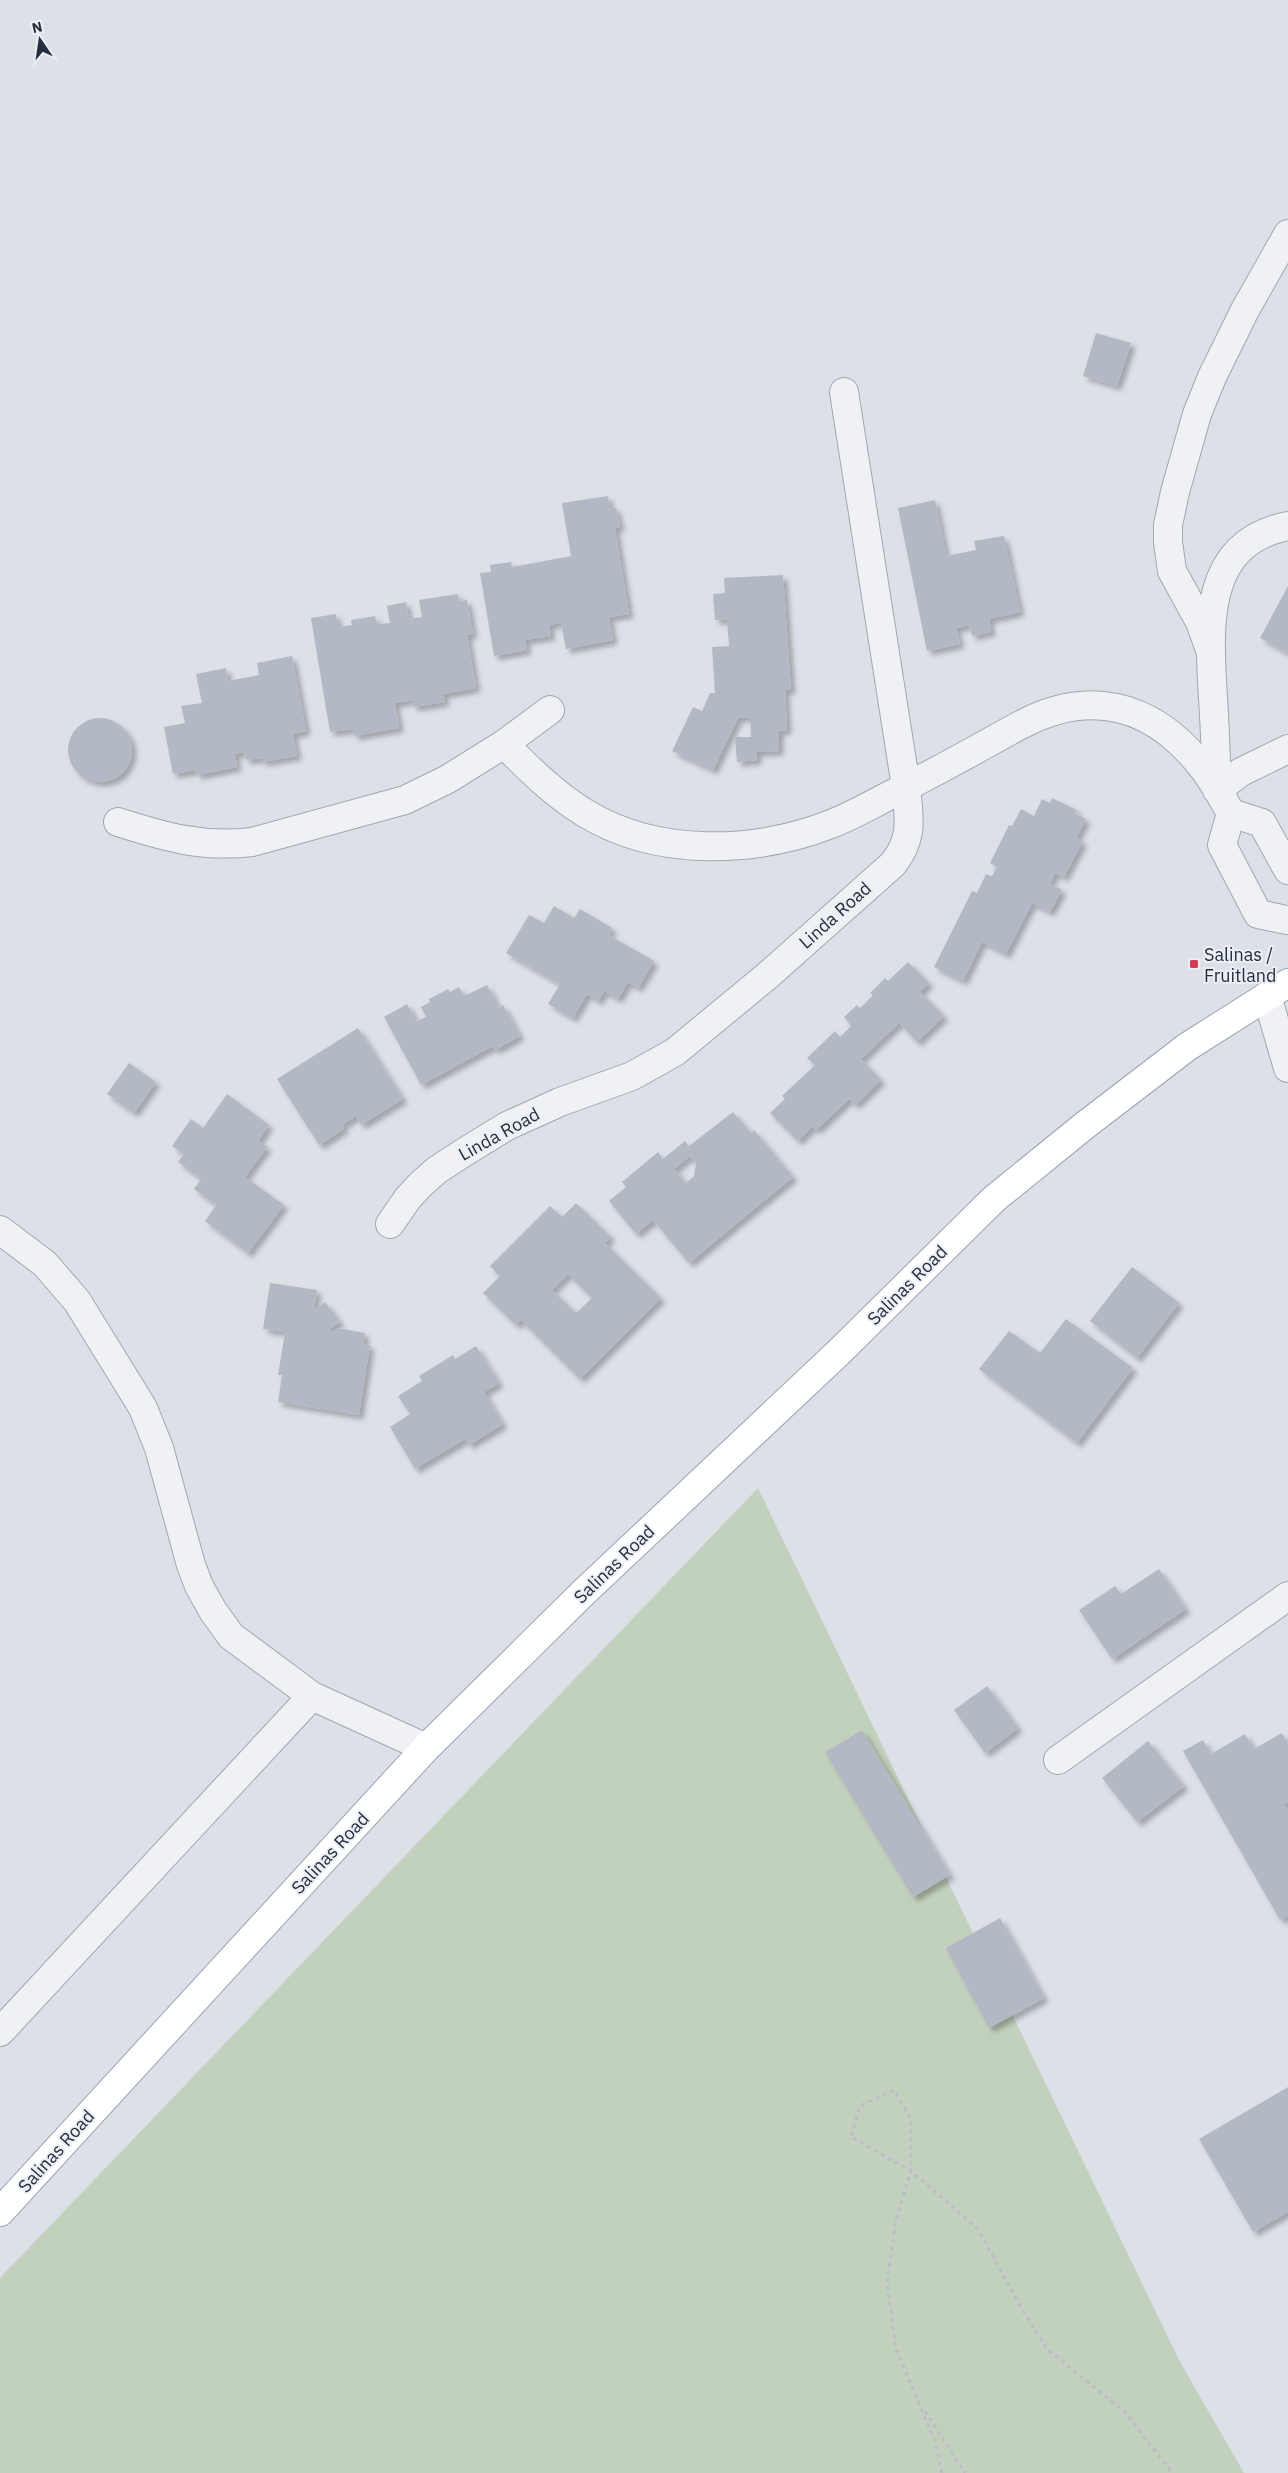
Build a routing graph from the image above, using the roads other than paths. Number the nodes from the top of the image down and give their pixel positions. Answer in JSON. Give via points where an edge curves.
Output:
{"nodes":[{"id":1,"x":1288,"y":234,"type":"edge"},
{"id":2,"x":844,"y":392,"type":"dead end"},
{"id":3,"x":1288,"y":526,"type":"edge"},
{"id":4,"x":1210,"y":650,"type":"junction"},
{"id":5,"x":550,"y":710,"type":"dead end"},
{"id":6,"x":504,"y":744,"type":"junction"},
{"id":7,"x":1288,"y":749,"type":"edge"},
{"id":8,"x":906,"y":787,"type":"junction"},
{"id":9,"x":1217,"y":790,"type":"junction"},
{"id":10,"x":1231,"y":813,"type":"junction"},
{"id":11,"x":118,"y":822,"type":"dead end"},
{"id":12,"x":1288,"y":870,"type":"edge"},
{"id":13,"x":1288,"y":919,"type":"edge"},
{"id":14,"x":1277,"y":990,"type":"edge"},
{"id":15,"x":1288,"y":1068,"type":"edge"},
{"id":16,"x":390,"y":1224,"type":"dead end"},
{"id":17,"x":0,"y":1230,"type":"edge"},
{"id":18,"x":1288,"y":1596,"type":"edge"},
{"id":19,"x":312,"y":1696,"type":"junction"},
{"id":20,"x":426,"y":1748,"type":"junction"},
{"id":21,"x":1058,"y":1760,"type":"dead end"},
{"id":22,"x":0,"y":2032,"type":"edge"},
{"id":23,"x":0,"y":2212,"type":"edge"}],
"edges":[{"from":1,"to":4,"type":"street","via":[[1212,376],[1197,414],[1170,517],[1168,542],[1172,571],[1200,622]]},
{"from":2,"to":8,"type":"street","name":"Linda Road"},
{"from":3,"to":4,"type":"street","via":[[1254,536],[1232,559],[1214,600]]},
{"from":4,"to":9,"type":"street"},
{"from":5,"to":6,"type":"street"},
{"from":6,"to":8,"type":"street","via":[[538,778],[586,813],[614,828],[651,840],[686,845],[748,844],[801,834],[832,824]]},
{"from":6,"to":11,"type":"street","via":[[405,800],[252,842],[230,845],[183,841]]},
{"from":7,"to":9,"type":"street","via":[[1241,772]]},
{"from":8,"to":9,"type":"street","via":[[1034,718],[1077,707],[1103,706],[1130,710],[1170,734],[1203,768]]},
{"from":8,"to":16,"type":"street","name":"Linda Road","via":[[910,824],[908,838],[893,864],[699,1035],[656,1064],[535,1113],[462,1152],[421,1184]]},
{"from":9,"to":10,"type":"street"},
{"from":10,"to":12,"type":"street","via":[[1262,824]]},
{"from":10,"to":13,"type":"street","via":[[1222,845],[1258,914]]},
{"from":14,"to":15,"type":"street"},
{"from":14,"to":20,"type":"main road","name":"Salinas Road","via":[[1187,1047],[994,1199]]},
{"from":17,"to":19,"type":"street","via":[[44,1264],[77,1302],[143,1408],[158,1448],[191,1565],[213,1611],[231,1636]]},
{"from":18,"to":21,"type":"street"},
{"from":19,"to":20,"type":"street"},
{"from":19,"to":22,"type":"street"},
{"from":20,"to":23,"type":"main road","name":"Salinas Road"}]}
